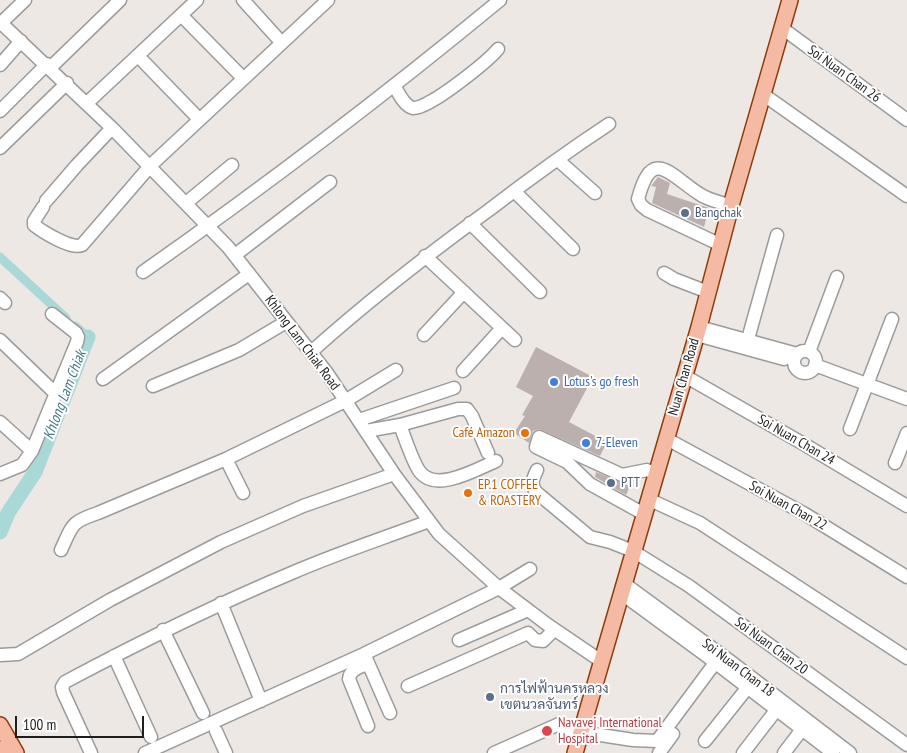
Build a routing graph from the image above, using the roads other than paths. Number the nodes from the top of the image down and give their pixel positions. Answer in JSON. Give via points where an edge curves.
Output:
{"nodes":[{"id":1,"x":25,"y":0,"type":"edge"},
{"id":2,"x":120,"y":0,"type":"edge"},
{"id":3,"x":197,"y":0,"type":"edge"},
{"id":4,"x":243,"y":0,"type":"edge"},
{"id":5,"x":500,"y":0,"type":"edge"},
{"id":6,"x":790,"y":0,"type":"edge"},
{"id":7,"x":325,"y":1,"type":"edge"},
{"id":8,"x":181,"y":15,"type":"junction"},
{"id":9,"x":1,"y":22,"type":"edge"},
{"id":10,"x":782,"y":28,"type":"junction"},
{"id":11,"x":22,"y":41,"type":"junction"},
{"id":12,"x":281,"y":42,"type":"junction"},
{"id":13,"x":498,"y":49,"type":"dead end"},
{"id":14,"x":138,"y":56,"type":"junction"},
{"id":15,"x":0,"y":65,"type":"edge"},
{"id":16,"x":48,"y":66,"type":"junction"},
{"id":17,"x":243,"y":78,"type":"junction"},
{"id":18,"x":67,"y":83,"type":"junction"},
{"id":19,"x":394,"y":85,"type":"junction"},
{"id":20,"x":764,"y":95,"type":"junction"},
{"id":21,"x":87,"y":103,"type":"junction"},
{"id":22,"x":0,"y":112,"type":"edge"},
{"id":23,"x":199,"y":119,"type":"junction"},
{"id":24,"x":907,"y":120,"type":"edge"},
{"id":25,"x":609,"y":124,"type":"dead end"},
{"id":26,"x":112,"y":128,"type":"junction"},
{"id":27,"x":1,"y":147,"type":"edge"},
{"id":28,"x":558,"y":160,"type":"junction"},
{"id":29,"x":151,"y":165,"type":"junction"},
{"id":30,"x":232,"y":165,"type":"dead end"},
{"id":31,"x":330,"y":182,"type":"dead end"},
{"id":32,"x":514,"y":191,"type":"junction"},
{"id":33,"x":595,"y":193,"type":"dead end"},
{"id":34,"x":907,"y":196,"type":"edge"},
{"id":35,"x":186,"y":204,"type":"junction"},
{"id":36,"x":731,"y":206,"type":"junction"},
{"id":37,"x":470,"y":224,"type":"junction"},
{"id":38,"x":208,"y":226,"type":"junction"},
{"id":39,"x":777,"y":235,"type":"dead end"},
{"id":40,"x":721,"y":245,"type":"junction"},
{"id":41,"x":573,"y":249,"type":"dead end"},
{"id":42,"x":235,"y":255,"type":"junction"},
{"id":43,"x":425,"y":256,"type":"junction"},
{"id":44,"x":143,"y":272,"type":"dead end"},
{"id":45,"x":664,"y":273,"type":"dead end"},
{"id":46,"x":249,"y":274,"type":"junction"},
{"id":47,"x":837,"y":277,"type":"dead end"},
{"id":48,"x":464,"y":292,"type":"junction"},
{"id":49,"x":540,"y":292,"type":"dead end"},
{"id":50,"x":708,"y":292,"type":"junction"},
{"id":51,"x":52,"y":314,"type":"dead end"},
{"id":52,"x":892,"y":318,"type":"dead end"},
{"id":53,"x":286,"y":322,"type":"junction"},
{"id":54,"x":502,"y":328,"type":"junction"},
{"id":55,"x":698,"y":331,"type":"junction"},
{"id":56,"x":424,"y":335,"type":"dead end"},
{"id":57,"x":0,"y":340,"type":"edge"},
{"id":58,"x":515,"y":340,"type":"dead end"},
{"id":59,"x":748,"y":340,"type":"junction"},
{"id":60,"x":311,"y":352,"type":"junction"},
{"id":61,"x":800,"y":356,"type":"junction"},
{"id":62,"x":815,"y":365,"type":"junction"},
{"id":63,"x":396,"y":370,"type":"dead end"},
{"id":64,"x":463,"y":371,"type":"dead end"},
{"id":65,"x":685,"y":376,"type":"junction"},
{"id":66,"x":103,"y":379,"type":"dead end"},
{"id":67,"x":866,"y":385,"type":"junction"},
{"id":68,"x":153,"y":386,"type":"dead end"},
{"id":69,"x":454,"y":388,"type":"dead end"},
{"id":70,"x":56,"y":394,"type":"junction"},
{"id":71,"x":907,"y":399,"type":"edge"},
{"id":72,"x":345,"y":401,"type":"junction"},
{"id":73,"x":0,"y":422,"type":"edge"},
{"id":74,"x":362,"y":426,"type":"junction"},
{"id":75,"x":400,"y":426,"type":"junction"},
{"id":76,"x":850,"y":429,"type":"dead end"},
{"id":77,"x":907,"y":433,"type":"edge"},
{"id":78,"x":667,"y":439,"type":"junction"},
{"id":79,"x":32,"y":451,"type":"junction"},
{"id":80,"x":226,"y":459,"type":"junction"},
{"id":81,"x":895,"y":463,"type":"dead end"},
{"id":82,"x":537,"y":470,"type":"dead end"},
{"id":83,"x":0,"y":474,"type":"edge"},
{"id":84,"x":394,"y":474,"type":"junction"},
{"id":85,"x":656,"y":474,"type":"junction"},
{"id":86,"x":243,"y":493,"type":"dead end"},
{"id":87,"x":648,"y":499,"type":"junction"},
{"id":88,"x":907,"y":506,"type":"edge"},
{"id":89,"x":644,"y":514,"type":"junction"},
{"id":90,"x":429,"y":521,"type":"junction"},
{"id":91,"x":61,"y":550,"type":"dead end"},
{"id":92,"x":633,"y":551,"type":"junction"},
{"id":93,"x":530,"y":569,"type":"dead end"},
{"id":94,"x":907,"y":577,"type":"edge"},
{"id":95,"x":499,"y":588,"type":"junction"},
{"id":96,"x":623,"y":589,"type":"junction"},
{"id":97,"x":221,"y":603,"type":"junction"},
{"id":98,"x":528,"y":610,"type":"junction"},
{"id":99,"x":163,"y":630,"type":"junction"},
{"id":100,"x":554,"y":630,"type":"junction"},
{"id":101,"x":459,"y":640,"type":"dead end"},
{"id":102,"x":0,"y":655,"type":"edge"},
{"id":103,"x":114,"y":656,"type":"junction"},
{"id":104,"x":907,"y":658,"type":"edge"},
{"id":105,"x":366,"y":659,"type":"junction"},
{"id":106,"x":601,"y":661,"type":"junction"},
{"id":107,"x":712,"y":667,"type":"dead end"},
{"id":108,"x":408,"y":686,"type":"dead end"},
{"id":109,"x":748,"y":687,"type":"junction"},
{"id":110,"x":260,"y":701,"type":"junction"},
{"id":111,"x":777,"y":709,"type":"junction"},
{"id":112,"x":203,"y":713,"type":"dead end"},
{"id":113,"x":390,"y":713,"type":"dead end"},
{"id":114,"x":0,"y":725,"type":"edge"},
{"id":115,"x":368,"y":726,"type":"dead end"},
{"id":116,"x":803,"y":728,"type":"junction"},
{"id":117,"x":216,"y":730,"type":"dead end"},
{"id":118,"x":676,"y":730,"type":"dead end"},
{"id":119,"x":151,"y":737,"type":"dead end"},
{"id":120,"x":578,"y":742,"type":"edge"},
{"id":121,"x":705,"y":742,"type":"dead end"},
{"id":122,"x":907,"y":745,"type":"edge"},
{"id":123,"x":0,"y":749,"type":"edge"},
{"id":124,"x":831,"y":752,"type":"edge"},
{"id":125,"x":1,"y":753,"type":"edge"},
{"id":126,"x":16,"y":753,"type":"edge"},
{"id":127,"x":91,"y":753,"type":"edge"},
{"id":128,"x":145,"y":753,"type":"edge"},
{"id":129,"x":226,"y":753,"type":"edge"},
{"id":130,"x":494,"y":753,"type":"edge"},
{"id":131,"x":659,"y":753,"type":"edge"},
{"id":132,"x":744,"y":753,"type":"edge"},
{"id":133,"x":784,"y":753,"type":"edge"},
{"id":134,"x":850,"y":753,"type":"edge"}],
"edges":[{"from":1,"to":9,"type":"street"},
{"from":2,"to":16,"type":"street"},
{"from":3,"to":8,"type":"street"},
{"from":4,"to":12,"type":"street"},
{"from":5,"to":19,"type":"street"},
{"from":6,"to":10,"type":"main road","name":"Nuan Chan Road"},
{"from":7,"to":12,"type":"street"},
{"from":8,"to":14,"type":"street"},
{"from":8,"to":17,"type":"street"},
{"from":9,"to":11,"type":"street","name":"Khlong Lam Chiak Road"},
{"from":10,"to":20,"type":"main road","name":"Nuan Chan Road"},
{"from":10,"to":24,"type":"street","name":"Soi Nuan Chan 26"},
{"from":11,"to":15,"type":"street"},
{"from":11,"to":16,"type":"street","name":"Khlong Lam Chiak Road"},
{"from":12,"to":17,"type":"street"},
{"from":13,"to":19,"type":"street","via":[[453,87],[420,107],[409,106]]},
{"from":14,"to":21,"type":"street"},
{"from":14,"to":23,"type":"street"},
{"from":16,"to":18,"type":"street","name":"Khlong Lam Chiak Road"},
{"from":16,"to":22,"type":"street"},
{"from":17,"to":23,"type":"street"},
{"from":18,"to":21,"type":"street","name":"Khlong Lam Chiak Road"},
{"from":18,"to":27,"type":"street"},
{"from":19,"to":38,"type":"street"},
{"from":20,"to":34,"type":"street"},
{"from":20,"to":36,"type":"main road","name":"Nuan Chan Road"},
{"from":21,"to":26,"type":"street","name":"Khlong Lam Chiak Road"},
{"from":23,"to":29,"type":"street"},
{"from":25,"to":28,"type":"street"},
{"from":26,"to":29,"type":"street","name":"Khlong Lam Chiak Road"},
{"from":26,"to":29,"type":"street","via":[[45,204],[34,225],[66,244],[82,245]]},
{"from":28,"to":32,"type":"street"},
{"from":28,"to":33,"type":"street"},
{"from":29,"to":35,"type":"street","name":"Khlong Lam Chiak Road"},
{"from":30,"to":35,"type":"street"},
{"from":31,"to":42,"type":"street"},
{"from":32,"to":37,"type":"street"},
{"from":32,"to":41,"type":"street"},
{"from":35,"to":38,"type":"street","name":"Khlong Lam Chiak Road"},
{"from":36,"to":40,"type":"main road","name":"Nuan Chan Road"},
{"from":36,"to":40,"type":"street","via":[[699,194],[678,176],[657,168],[649,173],[638,199],[647,210]]},
{"from":37,"to":43,"type":"street"},
{"from":37,"to":49,"type":"street"},
{"from":38,"to":42,"type":"street","name":"Khlong Lam Chiak Road"},
{"from":38,"to":44,"type":"street"},
{"from":39,"to":59,"type":"street"},
{"from":40,"to":50,"type":"main road","name":"Nuan Chan Road"},
{"from":42,"to":46,"type":"street","name":"Khlong Lam Chiak Road"},
{"from":43,"to":48,"type":"street"},
{"from":43,"to":60,"type":"street"},
{"from":45,"to":50,"type":"street"},
{"from":46,"to":53,"type":"street","name":"Khlong Lam Chiak Road"},
{"from":46,"to":66,"type":"street"},
{"from":47,"to":61,"type":"street"},
{"from":48,"to":54,"type":"street"},
{"from":48,"to":56,"type":"street"},
{"from":50,"to":55,"type":"main road","name":"Nuan Chan Road"},
{"from":51,"to":70,"type":"street","via":[[78,337]]},
{"from":52,"to":67,"type":"street"},
{"from":53,"to":60,"type":"street","name":"Khlong Lam Chiak Road"},
{"from":53,"to":68,"type":"street","via":[[239,350]]},
{"from":54,"to":58,"type":"street"},
{"from":54,"to":64,"type":"street"},
{"from":55,"to":59,"type":"street"},
{"from":55,"to":61,"type":"street"},
{"from":55,"to":65,"type":"main road","name":"Nuan Chan Road"},
{"from":57,"to":70,"type":"street"},
{"from":59,"to":61,"type":"street"},
{"from":60,"to":72,"type":"street","name":"Khlong Lam Chiak Road"},
{"from":61,"to":62,"type":"street","via":[[814,356]]},
{"from":61,"to":62,"type":"street","via":[[796,368],[802,372]]},
{"from":62,"to":67,"type":"street"},
{"from":63,"to":72,"type":"street"},
{"from":65,"to":78,"type":"main road","name":"Nuan Chan Road"},
{"from":65,"to":88,"type":"street","name":"Soi Nuan Chan 24"},
{"from":67,"to":71,"type":"street"},
{"from":67,"to":76,"type":"street"},
{"from":69,"to":74,"type":"street"},
{"from":70,"to":79,"type":"street"},
{"from":72,"to":74,"type":"street","name":"Khlong Lam Chiak Road"},
{"from":72,"to":80,"type":"street"},
{"from":73,"to":79,"type":"street"},
{"from":74,"to":75,"type":"street"},
{"from":74,"to":84,"type":"street","name":"Khlong Lam Chiak Road"},
{"from":75,"to":75,"type":"street","via":[[419,472],[428,480],[463,476],[492,457],[467,409]]},
{"from":77,"to":81,"type":"street"},
{"from":78,"to":85,"type":"main road","name":"Nuan Chan Road"},
{"from":78,"to":94,"type":"street","name":"Soi Nuan Chan 22","via":[[805,514]]},
{"from":79,"to":83,"type":"street","via":[[22,465]]},
{"from":80,"to":86,"type":"street"},
{"from":80,"to":91,"type":"street","via":[[79,520],[72,525]]},
{"from":82,"to":92,"type":"street","name":"Soi Nuan Chan 20","via":[[532,482],[536,492],[590,537]]},
{"from":84,"to":90,"type":"street","name":"Khlong Lam Chiak Road"},
{"from":84,"to":102,"type":"street","via":[[303,506],[221,542],[110,600],[18,654]]},
{"from":85,"to":87,"type":"main road","name":"Nuan Chan Road"},
{"from":85,"to":89,"type":"street","via":[[647,470],[622,475],[539,437],[536,447],[567,462],[590,484]]},
{"from":87,"to":89,"type":"main road","name":"Nuan Chan Road"},
{"from":87,"to":104,"type":"street","via":[[700,523]]},
{"from":89,"to":92,"type":"main road","name":"Nuan Chan Road"},
{"from":90,"to":95,"type":"street","name":"Khlong Lam Chiak Road"},
{"from":90,"to":97,"type":"street","via":[[295,571]]},
{"from":92,"to":96,"type":"main road","name":"Nuan Chan Road"},
{"from":92,"to":122,"type":"street","name":"Soi Nuan Chan 20","via":[[690,586]]},
{"from":93,"to":95,"type":"street"},
{"from":95,"to":98,"type":"street","name":"Khlong Lam Chiak Road"},
{"from":95,"to":105,"type":"street"},
{"from":96,"to":106,"type":"main road","name":"Nuan Chan Road"},
{"from":96,"to":109,"type":"street"},
{"from":96,"to":134,"type":"street","name":"Soi Nuan Chan 18","via":[[730,661]]},
{"from":97,"to":99,"type":"street"},
{"from":97,"to":110,"type":"street"},
{"from":98,"to":100,"type":"street","name":"Khlong Lam Chiak Road"},
{"from":98,"to":101,"type":"street"},
{"from":99,"to":103,"type":"street"},
{"from":99,"to":112,"type":"street"},
{"from":100,"to":106,"type":"street","name":"Khlong Lam Chiak Road"},
{"from":100,"to":108,"type":"street","via":[[543,641],[535,640],[528,633]]},
{"from":103,"to":119,"type":"street"},
{"from":103,"to":127,"type":"street","via":[[65,682],[62,687]]},
{"from":105,"to":110,"type":"street"},
{"from":105,"to":113,"type":"street"},
{"from":105,"to":115,"type":"street","via":[[348,679]]},
{"from":106,"to":120,"type":"main road","name":"Nuan Chan Road"},
{"from":107,"to":120,"type":"street","via":[[657,741]]},
{"from":109,"to":111,"type":"street"},
{"from":109,"to":121,"type":"street"},
{"from":110,"to":128,"type":"street"},
{"from":111,"to":116,"type":"street"},
{"from":111,"to":132,"type":"street"},
{"from":114,"to":126,"type":"main road"},
{"from":116,"to":124,"type":"street"},
{"from":116,"to":133,"type":"street"},
{"from":117,"to":129,"type":"street"},
{"from":118,"to":131,"type":"street"},
{"from":120,"to":130,"type":"street","via":[[560,724]]},
{"from":123,"to":125,"type":"main road"}]}
